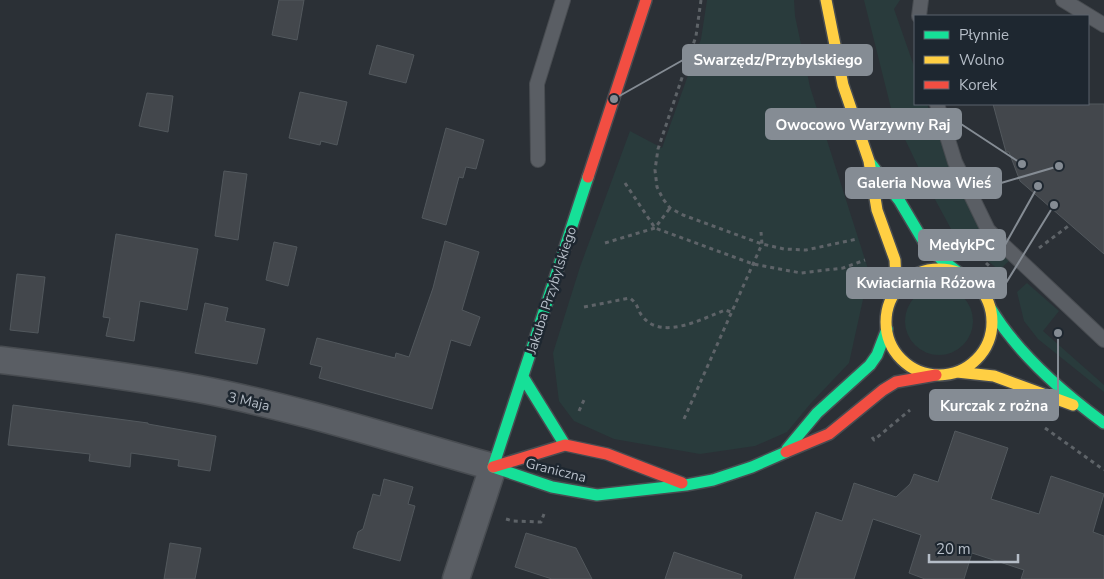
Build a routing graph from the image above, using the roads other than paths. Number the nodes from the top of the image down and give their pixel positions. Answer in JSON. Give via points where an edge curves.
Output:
{"nodes":[{"id":1,"x":563,"y":0,"type":"edge"},
{"id":2,"x":645,"y":0,"type":"edge"},
{"id":3,"x":826,"y":0,"type":"edge"},
{"id":4,"x":921,"y":0,"type":"edge"},
{"id":5,"x":1063,"y":0,"type":"edge"},
{"id":6,"x":919,"y":15,"type":"edge"},
{"id":7,"x":1088,"y":15,"type":"edge"},
{"id":8,"x":1089,"y":16,"type":"edge"},
{"id":9,"x":1104,"y":25,"type":"edge"},
{"id":10,"x":937,"y":105,"type":"edge"},
{"id":11,"x":538,"y":160,"type":"dead end"},
{"id":12,"x":870,"y":162,"type":"junction"},
{"id":13,"x":958,"y":272,"type":"junction"},
{"id":14,"x":894,"y":293,"type":"junction"},
{"id":15,"x":991,"y":309,"type":"junction"},
{"id":16,"x":887,"y":328,"type":"junction"},
{"id":17,"x":1104,"y":340,"type":"edge"},
{"id":18,"x":0,"y":360,"type":"edge"},
{"id":19,"x":957,"y":372,"type":"junction"},
{"id":20,"x":936,"y":375,"type":"junction"},
{"id":21,"x":523,"y":377,"type":"junction"},
{"id":22,"x":1086,"y":410,"type":"junction"},
{"id":23,"x":1104,"y":424,"type":"edge"},
{"id":24,"x":565,"y":445,"type":"junction"},
{"id":25,"x":785,"y":452,"type":"junction"},
{"id":26,"x":493,"y":468,"type":"junction"},
{"id":27,"x":686,"y":485,"type":"junction"},
{"id":28,"x":464,"y":577,"type":"edge"}],
"edges":[{"from":1,"to":11,"type":"lane","via":[[537,84]]},
{"from":2,"to":21,"type":"street","name":"Jakuba Przybylskiego"},
{"from":3,"to":12,"type":"street","via":[[846,95]]},
{"from":4,"to":6,"type":"lane"},
{"from":5,"to":7,"type":"lane"},
{"from":8,"to":9,"type":"lane"},
{"from":10,"to":17,"type":"lane","via":[[955,162],[988,230]]},
{"from":12,"to":13,"type":"street","via":[[899,200],[924,242]]},
{"from":12,"to":14,"type":"street","via":[[877,209],[897,266]]},
{"from":13,"to":14,"type":"street","via":[[923,271]]},
{"from":13,"to":15,"type":"street","via":[[979,287]]},
{"from":14,"to":16,"type":"street","via":[[886,316]]},
{"from":15,"to":19,"type":"street","via":[[992,331],[983,352]]},
{"from":15,"to":22,"type":"street","via":[[1015,345]]},
{"from":16,"to":20,"type":"street","via":[[890,340],[903,360],[924,373]]},
{"from":16,"to":25,"type":"street","name":"Graniczna","via":[[870,365],[817,413]]},
{"from":18,"to":26,"type":"street","name":"3 Maja","via":[[200,389],[365,430]]},
{"from":19,"to":20,"type":"street"},
{"from":19,"to":22,"type":"street","via":[[1001,378]]},
{"from":20,"to":25,"type":"street","name":"Graniczna","via":[[896,382],[829,434]]},
{"from":21,"to":24,"type":"street","name":"Graniczna"},
{"from":21,"to":26,"type":"street","name":"Jakuba Przybylskiego"},
{"from":22,"to":23,"type":"street"},
{"from":24,"to":26,"type":"street","name":"Graniczna"},
{"from":24,"to":27,"type":"street","name":"Graniczna","via":[[607,454]]},
{"from":25,"to":27,"type":"street","name":"Graniczna","via":[[734,474]]},
{"from":26,"to":27,"type":"street","name":"Graniczna","via":[[552,487],[597,495]]},
{"from":26,"to":28,"type":"street","name":"Jakuba Przybylskiego"}]}
